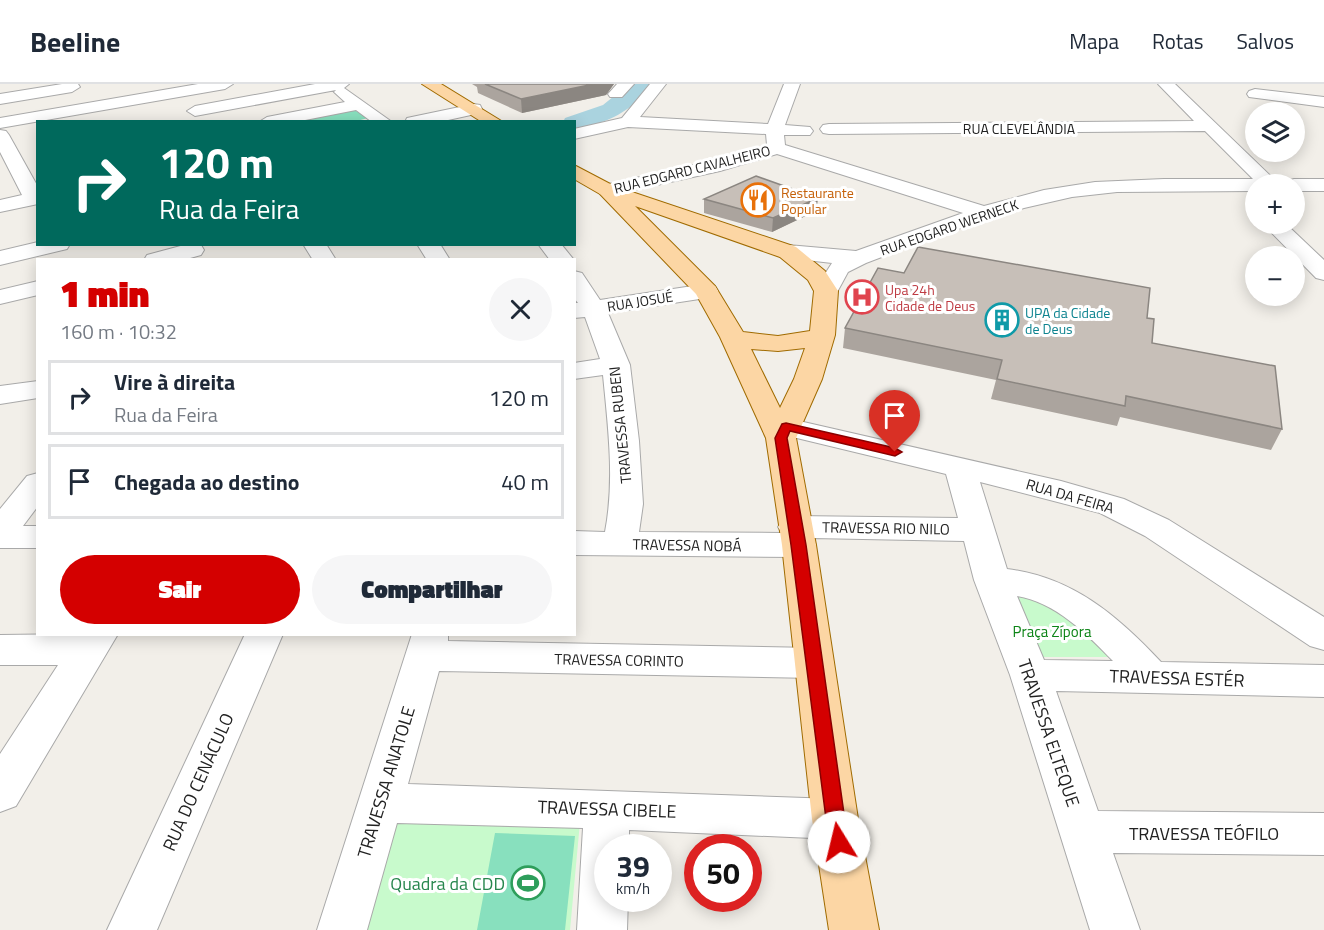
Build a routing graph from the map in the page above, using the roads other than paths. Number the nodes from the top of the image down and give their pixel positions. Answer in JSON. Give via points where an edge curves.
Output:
{"nodes":[{"id":1,"x":225,"y":84,"type":"edge"},
{"id":2,"x":335,"y":84,"type":"edge"},
{"id":3,"x":430,"y":84,"type":"edge"},
{"id":4,"x":658,"y":84,"type":"edge"},
{"id":5,"x":792,"y":84,"type":"edge"},
{"id":6,"x":1166,"y":84,"type":"edge"},
{"id":7,"x":71,"y":85,"type":"edge"},
{"id":8,"x":158,"y":89,"type":"edge"},
{"id":9,"x":1255,"y":94,"type":"dead end"},
{"id":10,"x":0,"y":99,"type":"edge"},
{"id":11,"x":1324,"y":102,"type":"edge"},
{"id":12,"x":359,"y":104,"type":"junction"},
{"id":13,"x":88,"y":108,"type":"junction"},
{"id":14,"x":474,"y":109,"type":"junction"},
{"id":15,"x":185,"y":118,"type":"edge"},
{"id":16,"x":281,"y":120,"type":"edge"},
{"id":17,"x":381,"y":120,"type":"edge"},
{"id":18,"x":422,"y":120,"type":"edge"},
{"id":19,"x":492,"y":120,"type":"edge"},
{"id":20,"x":628,"y":122,"type":"junction"},
{"id":21,"x":0,"y":123,"type":"edge"},
{"id":22,"x":1209,"y":126,"type":"junction"},
{"id":23,"x":829,"y":129,"type":"dead end"},
{"id":24,"x":804,"y":131,"type":"dead end"},
{"id":25,"x":576,"y":134,"type":"edge"},
{"id":26,"x":776,"y":139,"type":"junction"},
{"id":27,"x":1224,"y":141,"type":"junction"},
{"id":28,"x":1245,"y":141,"type":"edge"},
{"id":29,"x":1,"y":142,"type":"edge"},
{"id":30,"x":26,"y":142,"type":"dead end"},
{"id":31,"x":28,"y":168,"type":"edge"},
{"id":32,"x":576,"y":172,"type":"edge"},
{"id":33,"x":1259,"y":174,"type":"edge"},
{"id":34,"x":1245,"y":185,"type":"edge"},
{"id":35,"x":1305,"y":185,"type":"edge"},
{"id":36,"x":1324,"y":185,"type":"edge"},
{"id":37,"x":607,"y":190,"type":"junction"},
{"id":38,"x":36,"y":199,"type":"edge"},
{"id":39,"x":0,"y":206,"type":"edge"},
{"id":40,"x":982,"y":212,"type":"junction"},
{"id":41,"x":36,"y":231,"type":"edge"},
{"id":42,"x":729,"y":233,"type":"junction"},
{"id":43,"x":1284,"y":234,"type":"edge"},
{"id":44,"x":0,"y":240,"type":"edge"},
{"id":45,"x":51,"y":246,"type":"edge"},
{"id":46,"x":551,"y":246,"type":"edge"},
{"id":47,"x":1297,"y":246,"type":"edge"},
{"id":48,"x":1305,"y":246,"type":"edge"},
{"id":49,"x":1324,"y":246,"type":"edge"},
{"id":50,"x":664,"y":249,"type":"junction"},
{"id":51,"x":193,"y":251,"type":"edge"},
{"id":52,"x":788,"y":252,"type":"junction"},
{"id":53,"x":1305,"y":254,"type":"edge"},
{"id":54,"x":0,"y":258,"type":"edge"},
{"id":55,"x":163,"y":258,"type":"edge"},
{"id":56,"x":561,"y":258,"type":"edge"},
{"id":57,"x":858,"y":258,"type":"junction"},
{"id":58,"x":1324,"y":273,"type":"edge"},
{"id":59,"x":576,"y":284,"type":"edge"},
{"id":60,"x":36,"y":288,"type":"edge"},
{"id":61,"x":706,"y":291,"type":"junction"},
{"id":62,"x":826,"y":291,"type":"junction"},
{"id":63,"x":0,"y":297,"type":"edge"},
{"id":64,"x":584,"y":310,"type":"edge"},
{"id":65,"x":822,"y":335,"type":"junction"},
{"id":66,"x":733,"y":338,"type":"junction"},
{"id":67,"x":615,"y":365,"type":"junction"},
{"id":68,"x":576,"y":371,"type":"edge"},
{"id":69,"x":36,"y":390,"type":"edge"},
{"id":70,"x":0,"y":395,"type":"edge"},
{"id":71,"x":783,"y":432,"type":"junction"},
{"id":72,"x":960,"y":467,"type":"junction"},
{"id":73,"x":36,"y":486,"type":"edge"},
{"id":74,"x":977,"y":530,"type":"junction"},
{"id":75,"x":0,"y":532,"type":"edge"},
{"id":76,"x":797,"y":536,"type":"junction"},
{"id":77,"x":0,"y":537,"type":"edge"},
{"id":78,"x":36,"y":537,"type":"edge"},
{"id":79,"x":576,"y":543,"type":"edge"},
{"id":80,"x":620,"y":544,"type":"junction"},
{"id":81,"x":992,"y":580,"type":"junction"},
{"id":82,"x":263,"y":636,"type":"edge"},
{"id":83,"x":1324,"y":636,"type":"edge"},
{"id":84,"x":94,"y":643,"type":"edge"},
{"id":85,"x":427,"y":645,"type":"edge"},
{"id":86,"x":0,"y":650,"type":"edge"},
{"id":87,"x":814,"y":663,"type":"junction"},
{"id":88,"x":1030,"y":675,"type":"junction"},
{"id":89,"x":1150,"y":676,"type":"junction"},
{"id":90,"x":1324,"y":681,"type":"edge"},
{"id":91,"x":0,"y":792,"type":"edge"},
{"id":92,"x":379,"y":803,"type":"junction"},
{"id":93,"x":607,"y":808,"type":"junction"},
{"id":94,"x":835,"y":819,"type":"junction"},
{"id":95,"x":1083,"y":832,"type":"junction"},
{"id":96,"x":1324,"y":834,"type":"edge"},
{"id":97,"x":132,"y":930,"type":"edge"},
{"id":98,"x":342,"y":930,"type":"edge"},
{"id":99,"x":602,"y":930,"type":"edge"},
{"id":100,"x":854,"y":930,"type":"edge"},
{"id":101,"x":1115,"y":930,"type":"edge"}],
"edges":[{"from":1,"to":8,"type":"street"},
{"from":2,"to":12,"type":"street"},
{"from":2,"to":15,"type":"street"},
{"from":3,"to":14,"type":"main road"},
{"from":4,"to":20,"type":"street"},
{"from":5,"to":26,"type":"street"},
{"from":6,"to":22,"type":"street"},
{"from":7,"to":10,"type":"street"},
{"from":7,"to":13,"type":"street"},
{"from":8,"to":13,"type":"street"},
{"from":9,"to":11,"type":"street"},
{"from":12,"to":16,"type":"street"},
{"from":12,"to":17,"type":"street"},
{"from":13,"to":21,"type":"street"},
{"from":14,"to":18,"type":"street"},
{"from":14,"to":19,"type":"main road"},
{"from":20,"to":25,"type":"street"},
{"from":20,"to":26,"type":"street"},
{"from":22,"to":23,"type":"street","name":"RUA CLEVELÂNDIA"},
{"from":22,"to":27,"type":"street"},
{"from":24,"to":26,"type":"street"},
{"from":26,"to":37,"type":"street","name":"RUA EDGARD CAVALHEIRO","via":[[720,165]]},
{"from":26,"to":40,"type":"street"},
{"from":27,"to":28,"type":"street"},
{"from":27,"to":33,"type":"street"},
{"from":29,"to":30,"type":"street"},
{"from":29,"to":31,"type":"street"},
{"from":31,"to":38,"type":"street"},
{"from":32,"to":37,"type":"main road"},
{"from":34,"to":40,"type":"street","name":"RUA EDGARD WERNECK","via":[[1075,191]]},
{"from":35,"to":36,"type":"street"},
{"from":37,"to":42,"type":"main road"},
{"from":37,"to":50,"type":"main road"},
{"from":38,"to":39,"type":"street"},
{"from":40,"to":57,"type":"street","name":"RUA EDGARD WERNECK"},
{"from":41,"to":44,"type":"street"},
{"from":42,"to":50,"type":"main road","via":[[695,233]]},
{"from":42,"to":52,"type":"main road"},
{"from":43,"to":47,"type":"street"},
{"from":45,"to":54,"type":"street"},
{"from":46,"to":56,"type":"street"},
{"from":48,"to":49,"type":"street"},
{"from":50,"to":61,"type":"main road"},
{"from":51,"to":55,"type":"street"},
{"from":52,"to":57,"type":"street","name":"RUA EDGARD WERNECK"},
{"from":52,"to":62,"type":"main road","via":[[817,276]]},
{"from":53,"to":58,"type":"street"},
{"from":57,"to":62,"type":"street","name":"RUA EDGARD WERNECK","via":[[839,268]]},
{"from":59,"to":64,"type":"street","name":"TRAVESSA RUBEN"},
{"from":60,"to":63,"type":"street"},
{"from":61,"to":64,"type":"street","name":"RUA JOSUÉ"},
{"from":61,"to":66,"type":"main road"},
{"from":62,"to":65,"type":"main road"},
{"from":64,"to":67,"type":"street","name":"TRAVESSA RUBEN"},
{"from":65,"to":66,"type":"main road","via":[[774,344]]},
{"from":65,"to":71,"type":"main road","via":[[808,379]]},
{"from":66,"to":71,"type":"main road"},
{"from":67,"to":68,"type":"street"},
{"from":67,"to":80,"type":"street","name":"TRAVESSA RUBEN","via":[[627,504]]},
{"from":69,"to":70,"type":"street"},
{"from":71,"to":72,"type":"street","name":"RUA DA FEIRA"},
{"from":71,"to":76,"type":"main road"},
{"from":72,"to":74,"type":"street","name":"TRAVESSA ELTEQUE"},
{"from":72,"to":83,"type":"street","name":"RUA DA FEIRA","via":[[1112,506],[1157,528]]},
{"from":73,"to":75,"type":"street"},
{"from":74,"to":76,"type":"street","name":"TRAVESSA RIO NILO"},
{"from":74,"to":81,"type":"street","name":"TRAVESSA ELTEQUE"},
{"from":76,"to":80,"type":"street","name":"TRAVESSA NOBÁ"},
{"from":76,"to":87,"type":"main road"},
{"from":77,"to":78,"type":"street"},
{"from":79,"to":80,"type":"street","name":"TRAVESSA NOBÁ"},
{"from":81,"to":88,"type":"street","name":"TRAVESSA ELTEQUE"},
{"from":81,"to":89,"type":"street","via":[[1051,593],[1110,632]]},
{"from":82,"to":97,"type":"street","name":"RUA DO CENÁCULO"},
{"from":84,"to":86,"type":"street"},
{"from":84,"to":91,"type":"street"},
{"from":85,"to":87,"type":"street","name":"TRAVESSA CORINTO"},
{"from":85,"to":92,"type":"street","name":"TRAVESSA ANATOLE"},
{"from":87,"to":94,"type":"main road"},
{"from":88,"to":89,"type":"street","name":"TRAVESSA ESTÉR"},
{"from":88,"to":95,"type":"street","name":"TRAVESSA ELTEQUE"},
{"from":89,"to":90,"type":"street","name":"TRAVESSA ESTÉR"},
{"from":92,"to":93,"type":"street","name":"TRAVESSA CIBELE"},
{"from":92,"to":98,"type":"street","name":"TRAVESSA ANATOLE"},
{"from":93,"to":94,"type":"street","name":"TRAVESSA CIBELE"},
{"from":93,"to":99,"type":"street"},
{"from":94,"to":100,"type":"main road"},
{"from":95,"to":96,"type":"street","name":"TRAVESSA TEÓFILO"},
{"from":95,"to":101,"type":"street","name":"TRAVESSA ELTEQUE"}]}
